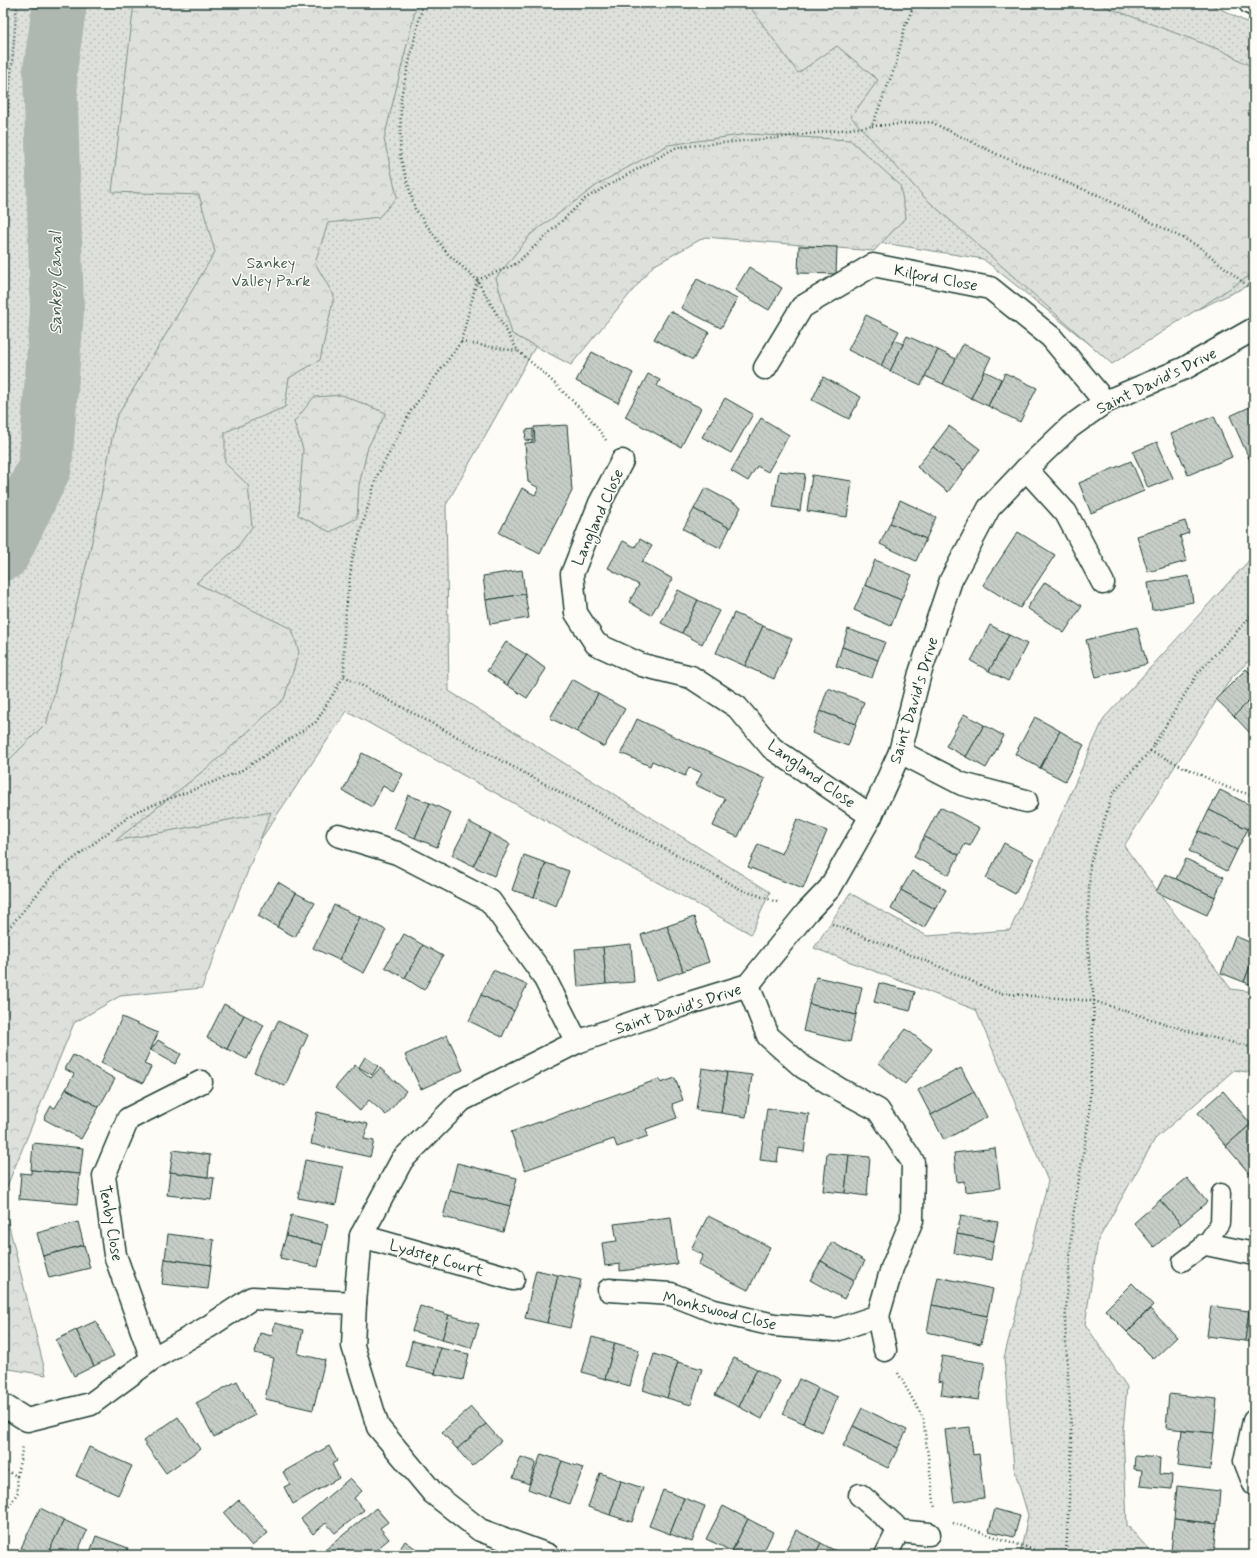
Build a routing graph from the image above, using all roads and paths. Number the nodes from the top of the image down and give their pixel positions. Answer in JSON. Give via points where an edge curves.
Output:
{"nodes":[{"id":1,"x":17,"y":3,"type":"edge"},
{"id":2,"x":423,"y":3,"type":"edge"},
{"id":3,"x":915,"y":3,"type":"edge"},
{"id":4,"x":1250,"y":3,"type":"edge"},
{"id":5,"x":1254,"y":5,"type":"edge"},
{"id":6,"x":872,"y":126,"type":"junction"},
{"id":7,"x":3,"y":172,"type":"edge"},
{"id":8,"x":477,"y":280,"type":"junction"},
{"id":9,"x":1254,"y":291,"type":"edge"},
{"id":10,"x":1254,"y":329,"type":"edge"},
{"id":11,"x":461,"y":342,"type":"junction"},
{"id":12,"x":518,"y":351,"type":"junction"},
{"id":13,"x":765,"y":368,"type":"dead end"},
{"id":14,"x":1105,"y":402,"type":"junction"},
{"id":15,"x":622,"y":461,"type":"joint"},
{"id":16,"x":1026,"y":469,"type":"junction"},
{"id":17,"x":1103,"y":583,"type":"dead end"},
{"id":18,"x":1254,"y":613,"type":"edge"},
{"id":19,"x":344,"y":676,"type":"junction"},
{"id":20,"x":1150,"y":751,"type":"junction"},
{"id":21,"x":900,"y":752,"type":"junction"},
{"id":22,"x":1254,"y":796,"type":"edge"},
{"id":23,"x":1026,"y":801,"type":"dead end"},
{"id":24,"x":871,"y":816,"type":"junction"},
{"id":25,"x":338,"y":835,"type":"dead end"},
{"id":26,"x":807,"y":912,"type":"junction"},
{"id":27,"x":3,"y":935,"type":"edge"},
{"id":28,"x":748,"y":985,"type":"junction"},
{"id":29,"x":1094,"y":1001,"type":"junction"},
{"id":30,"x":577,"y":1042,"type":"junction"},
{"id":31,"x":1254,"y":1048,"type":"edge"},
{"id":32,"x":201,"y":1082,"type":"dead end"},
{"id":33,"x":1221,"y":1193,"type":"dead end"},
{"id":34,"x":361,"y":1236,"type":"junction"},
{"id":35,"x":1206,"y":1244,"type":"junction"},
{"id":36,"x":1254,"y":1254,"type":"edge"},
{"id":37,"x":1182,"y":1262,"type":"dead end"},
{"id":38,"x":513,"y":1279,"type":"dead end"},
{"id":39,"x":609,"y":1290,"type":"dead end"},
{"id":40,"x":355,"y":1303,"type":"junction"},
{"id":41,"x":878,"y":1316,"type":"junction"},
{"id":42,"x":885,"y":1350,"type":"joint"},
{"id":43,"x":152,"y":1360,"type":"junction"},
{"id":44,"x":3,"y":1406,"type":"edge"},
{"id":45,"x":1254,"y":1421,"type":"edge"},
{"id":46,"x":3,"y":1469,"type":"edge"},
{"id":47,"x":1254,"y":1484,"type":"edge"},
{"id":48,"x":860,"y":1495,"type":"dead end"},
{"id":49,"x":3,"y":1516,"type":"edge"},
{"id":50,"x":932,"y":1526,"type":"junction"},
{"id":51,"x":898,"y":1531,"type":"junction"},
{"id":52,"x":548,"y":1555,"type":"edge"},
{"id":53,"x":886,"y":1555,"type":"edge"},
{"id":54,"x":1050,"y":1555,"type":"edge"},
{"id":55,"x":1066,"y":1555,"type":"edge"}],
"edges":[{"from":1,"to":7,"type":"path"},
{"from":2,"to":8,"type":"path","via":[[401,97],[400,156],[415,209],[447,254]]},
{"from":3,"to":6,"type":"path","via":[[905,26],[896,64]]},
{"from":4,"to":5,"type":"street"},
{"from":6,"to":8,"type":"path","via":[[677,147],[586,198],[516,264]]},
{"from":6,"to":9,"type":"path","via":[[931,122],[1003,157],[1100,196],[1198,246]]},
{"from":8,"to":11,"type":"path"},
{"from":8,"to":12,"type":"path"},
{"from":10,"to":14,"type":"street","name":"Saint David's Drive","via":[[1185,368]]},
{"from":11,"to":12,"type":"path"},
{"from":11,"to":19,"type":"path","via":[[412,409],[377,476],[352,560],[344,626]]},
{"from":12,"to":15,"type":"path","via":[[589,416]]},
{"from":13,"to":14,"type":"street","name":"Kilford Close","via":[[802,307],[873,265],[990,288],[1051,337]]},
{"from":14,"to":16,"type":"street","name":"Saint David's Drive","via":[[1070,427]]},
{"from":15,"to":24,"type":"street","name":"Langland Close","via":[[600,503],[572,574],[576,613],[596,644],[642,665],[691,677],[737,707],[772,748]]},
{"from":16,"to":17,"type":"street","via":[[1066,513]]},
{"from":16,"to":21,"type":"street","name":"Saint David's Drive","via":[[990,508],[951,580],[920,673]]},
{"from":18,"to":20,"type":"path","via":[[1198,673]]},
{"from":19,"to":26,"type":"path","via":[[742,890]]},
{"from":19,"to":27,"type":"path","via":[[316,722],[239,772],[135,812],[55,873]]},
{"from":20,"to":22,"type":"path","via":[[1226,787]]},
{"from":20,"to":29,"type":"path","via":[[1113,794],[1090,864],[1087,942]]},
{"from":21,"to":23,"type":"street","via":[[962,784]]},
{"from":21,"to":24,"type":"street","name":"Saint David's Drive"},
{"from":24,"to":26,"type":"street","name":"Saint David's Drive","via":[[830,888]]},
{"from":25,"to":30,"type":"street","via":[[397,853],[490,901],[544,975]]},
{"from":26,"to":28,"type":"street","name":"Saint David's Drive"},
{"from":26,"to":29,"type":"path","via":[[998,993]]},
{"from":28,"to":30,"type":"street","name":"Saint David's Drive"},
{"from":28,"to":41,"type":"street","via":[[768,1036],[803,1067],[878,1110],[914,1162],[912,1220],[892,1268]]},
{"from":29,"to":31,"type":"path","via":[[1198,1034]]},
{"from":29,"to":55,"type":"path","via":[[1089,1118],[1073,1216],[1065,1324],[1072,1445]]},
{"from":30,"to":34,"type":"street","name":"Saint David's Drive","via":[[462,1100],[402,1160]]},
{"from":32,"to":43,"type":"street","name":"Tenby Close","via":[[128,1119],[104,1176],[115,1255]]},
{"from":33,"to":35,"type":"lane","via":[[1220,1223]]},
{"from":34,"to":38,"type":"street","name":"Lydstep Court"},
{"from":34,"to":40,"type":"street","name":"Saint David's Drive"},
{"from":35,"to":36,"type":"street"},
{"from":35,"to":37,"type":"lane"},
{"from":39,"to":41,"type":"street","name":"Monkswood Close","via":[[671,1294],[714,1311],[774,1325],[836,1330]]},
{"from":40,"to":43,"type":"street","via":[[252,1298]]},
{"from":40,"to":52,"type":"street","name":"Saint David's Drive","via":[[353,1346],[378,1427],[433,1493],[480,1530]]},
{"from":41,"to":42,"type":"street"},
{"from":42,"to":50,"type":"path","via":[[923,1418]]},
{"from":43,"to":44,"type":"street","via":[[91,1404],[27,1420]]},
{"from":45,"to":47,"type":"street","via":[[1245,1461]]},
{"from":46,"to":49,"type":"path","via":[[18,1476],[18,1492]]},
{"from":48,"to":51,"type":"street"},
{"from":50,"to":51,"type":"street"},
{"from":50,"to":54,"type":"path"},
{"from":51,"to":53,"type":"street"}]}
